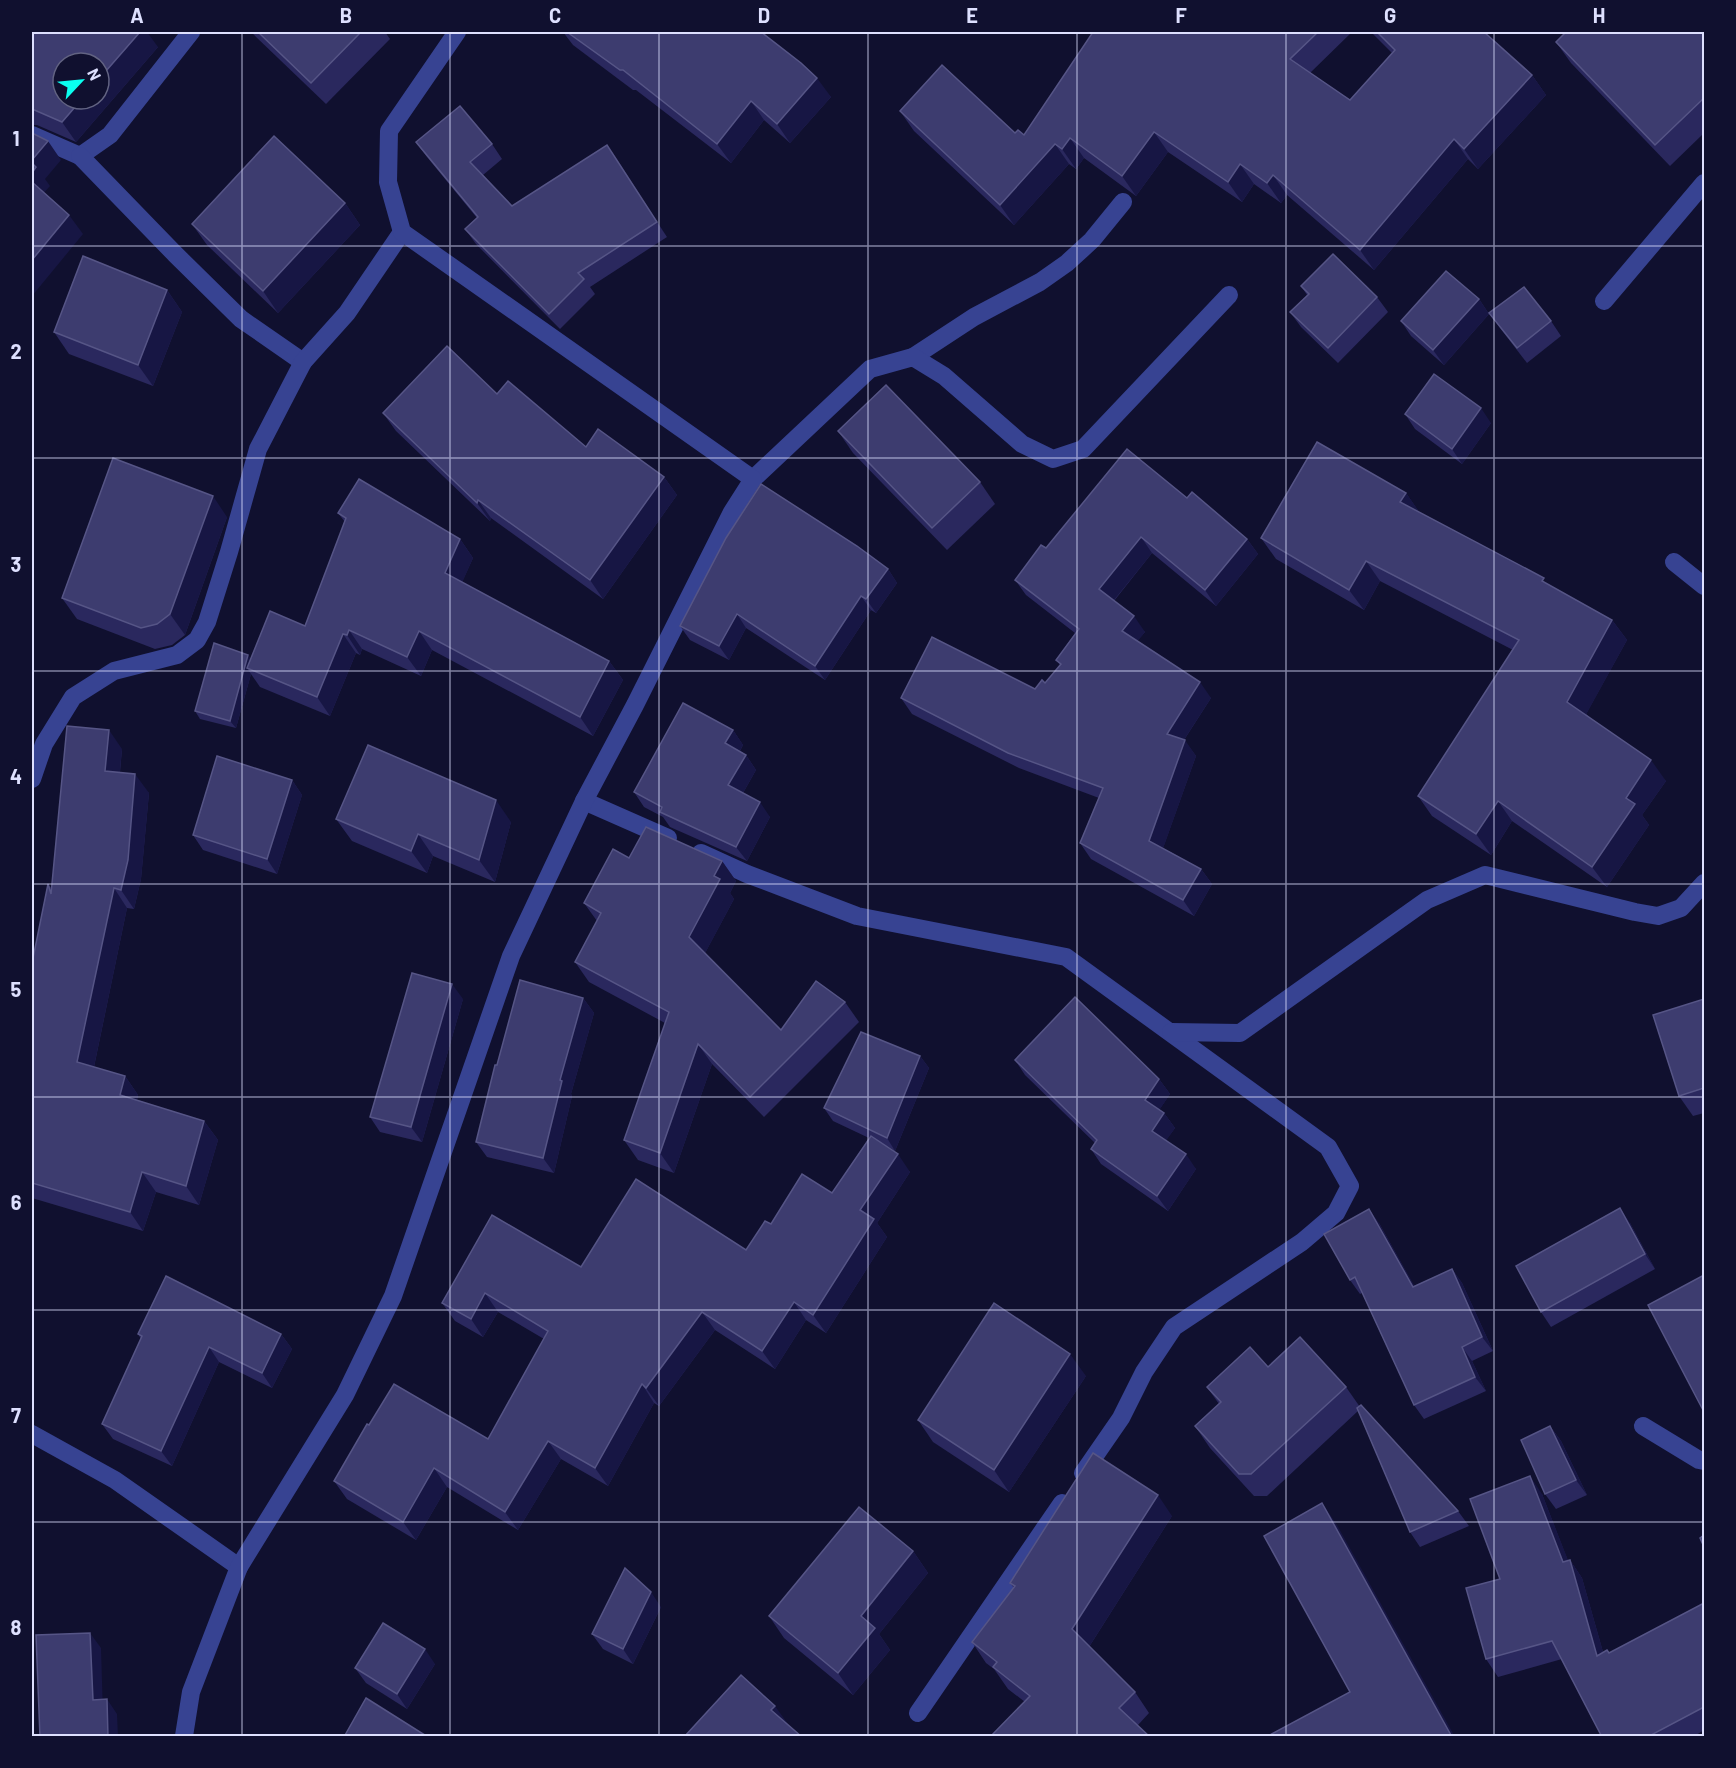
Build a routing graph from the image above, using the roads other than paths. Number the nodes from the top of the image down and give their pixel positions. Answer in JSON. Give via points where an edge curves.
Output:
{"nodes":[{"id":1,"x":191,"y":32,"type":"edge"},
{"id":2,"x":457,"y":32,"type":"edge"},
{"id":3,"x":32,"y":135,"type":"edge"},
{"id":4,"x":80,"y":156,"type":"junction"},
{"id":5,"x":1704,"y":183,"type":"edge"},
{"id":6,"x":1123,"y":202,"type":"edge"},
{"id":7,"x":402,"y":232,"type":"junction"},
{"id":8,"x":1229,"y":295,"type":"dead end"},
{"id":9,"x":1604,"y":301,"type":"dead end"},
{"id":10,"x":913,"y":357,"type":"junction"},
{"id":11,"x":303,"y":362,"type":"junction"},
{"id":12,"x":753,"y":479,"type":"junction"},
{"id":13,"x":1674,"y":562,"type":"dead end"},
{"id":14,"x":1704,"y":586,"type":"edge"},
{"id":15,"x":32,"y":779,"type":"edge"},
{"id":16,"x":584,"y":801,"type":"junction"},
{"id":17,"x":1704,"y":883,"type":"edge"},
{"id":18,"x":1171,"y":1032,"type":"junction"},
{"id":19,"x":1643,"y":1426,"type":"dead end"},
{"id":20,"x":32,"y":1434,"type":"edge"},
{"id":21,"x":1704,"y":1461,"type":"edge"},
{"id":22,"x":239,"y":1567,"type":"junction"},
{"id":23,"x":918,"y":1713,"type":"dead end"},
{"id":24,"x":184,"y":1737,"type":"edge"}],
"edges":[{"from":1,"to":4,"type":"street","via":[[110,135]]},
{"from":2,"to":7,"type":"street","via":[[389,131],[388,182]]},
{"from":3,"to":4,"type":"street"},
{"from":4,"to":11,"type":"street","via":[[241,319]]},
{"from":5,"to":9,"type":"street"},
{"from":6,"to":10,"type":"street","via":[[1067,263]]},
{"from":7,"to":11,"type":"street","via":[[347,313]]},
{"from":7,"to":12,"type":"street"},
{"from":8,"to":10,"type":"street","via":[[1083,448],[1053,459],[1022,444],[944,376]]},
{"from":10,"to":12,"type":"street","via":[[870,369]]},
{"from":11,"to":15,"type":"street","via":[[258,449],[226,562],[198,640],[177,655],[114,671],[73,697],[44,744]]},
{"from":12,"to":16,"type":"street","via":[[732,512]]},
{"from":13,"to":14,"type":"street"},
{"from":16,"to":18,"type":"street","via":[[747,874],[857,916],[1066,957]]},
{"from":16,"to":22,"type":"street","via":[[511,956],[393,1296],[345,1395]]},
{"from":17,"to":18,"type":"street","via":[[1681,908],[1658,916],[1485,875],[1427,900],[1240,1033]]},
{"from":18,"to":23,"type":"street","via":[[1328,1147],[1350,1186],[1336,1213],[1302,1242],[1174,1327],[1143,1372],[1121,1418]]},
{"from":19,"to":21,"type":"street"},
{"from":20,"to":22,"type":"street","via":[[115,1480]]},
{"from":22,"to":24,"type":"street","via":[[191,1692]]}]}
